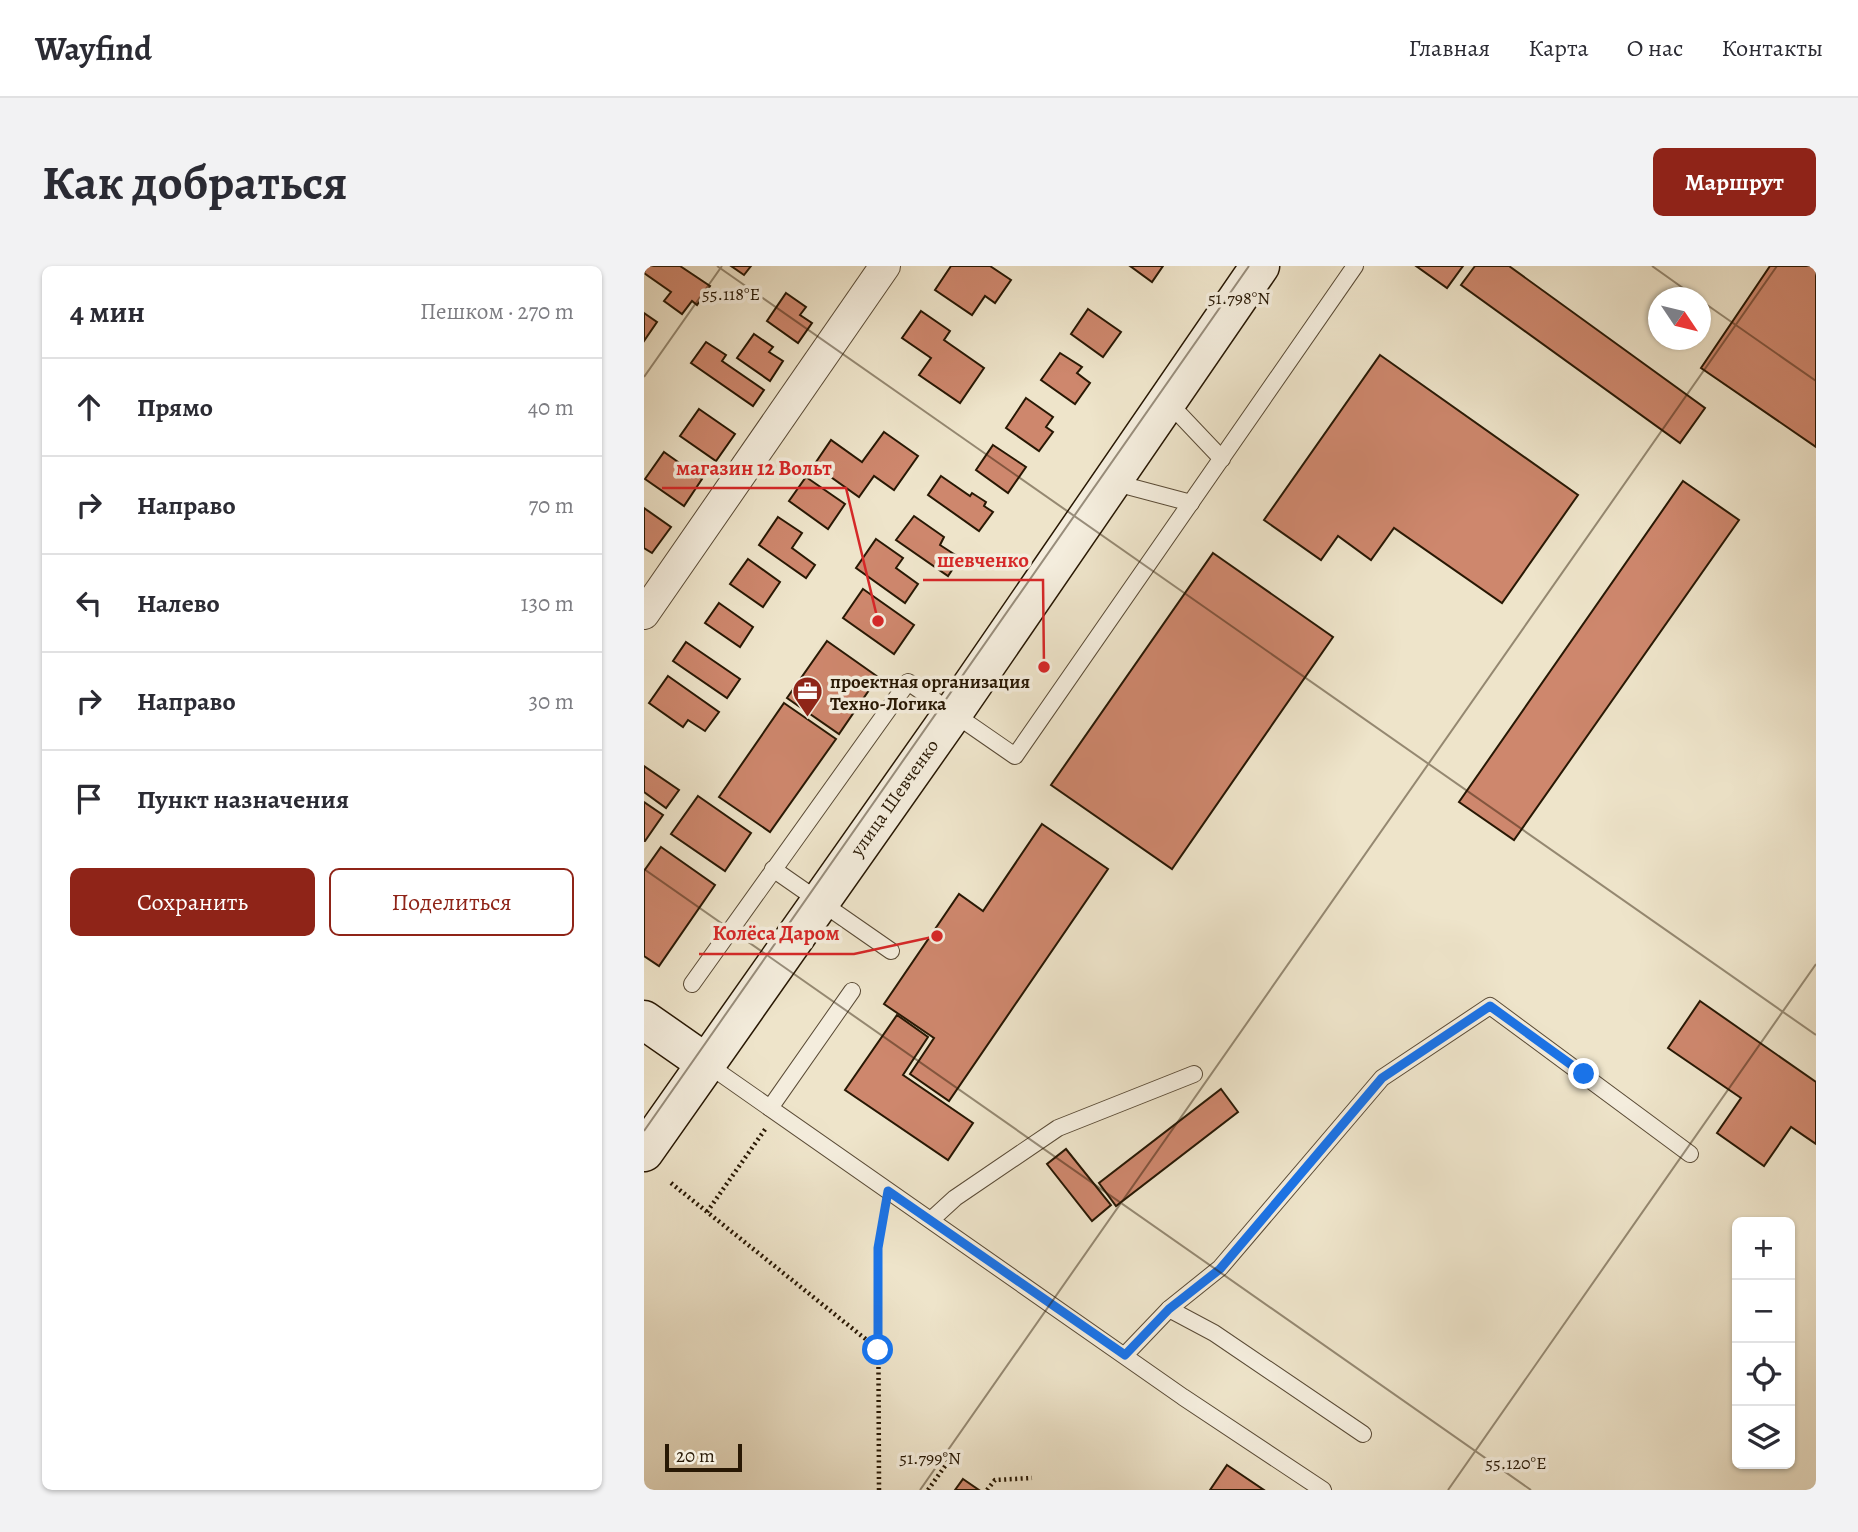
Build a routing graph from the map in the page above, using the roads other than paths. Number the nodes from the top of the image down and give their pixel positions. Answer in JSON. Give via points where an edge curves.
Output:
{"nodes":[{"id":1,"x":885,"y":266,"type":"edge"},
{"id":2,"x":1259,"y":266,"type":"edge"},
{"id":3,"x":1355,"y":266,"type":"edge"},
{"id":4,"x":1167,"y":401,"type":"junction"},
{"id":5,"x":1222,"y":459,"type":"junction"},
{"id":6,"x":1112,"y":482,"type":"junction"},
{"id":7,"x":1191,"y":503,"type":"junction"},
{"id":8,"x":644,"y":614,"type":"edge"},
{"id":9,"x":953,"y":713,"type":"junction"},
{"id":10,"x":773,"y":869,"type":"junction"},
{"id":11,"x":821,"y":902,"type":"junction"},
{"id":12,"x":891,"y":951,"type":"dead end"},
{"id":13,"x":692,"y":984,"type":"dead end"},
{"id":14,"x":852,"y":991,"type":"dead end"},
{"id":15,"x":644,"y":1020,"type":"edge"},
{"id":16,"x":707,"y":1064,"type":"junction"},
{"id":17,"x":1194,"y":1074,"type":"dead end"},
{"id":18,"x":773,"y":1110,"type":"junction"},
{"id":19,"x":644,"y":1152,"type":"edge"},
{"id":20,"x":1690,"y":1154,"type":"dead end"},
{"id":21,"x":931,"y":1220,"type":"junction"},
{"id":22,"x":1169,"y":1309,"type":"junction"},
{"id":23,"x":1125,"y":1355,"type":"junction"},
{"id":24,"x":1363,"y":1433,"type":"dead end"},
{"id":25,"x":1300,"y":1484,"type":"edge"},
{"id":26,"x":1322,"y":1490,"type":"edge"}],
"edges":[{"from":1,"to":8,"type":"street"},
{"from":2,"to":4,"type":"main road","name":"улица Шевченко"},
{"from":3,"to":5,"type":"lane"},
{"from":4,"to":5,"type":"lane"},
{"from":4,"to":6,"type":"main road","name":"улица Шевченко"},
{"from":5,"to":7,"type":"lane"},
{"from":6,"to":7,"type":"lane"},
{"from":6,"to":9,"type":"main road","name":"улица Шевченко"},
{"from":7,"to":9,"type":"lane","via":[[1016,756]]},
{"from":9,"to":10,"type":"lane","via":[[908,681]]},
{"from":9,"to":11,"type":"main road","name":"улица Шевченко"},
{"from":10,"to":11,"type":"lane"},
{"from":10,"to":13,"type":"lane"},
{"from":11,"to":12,"type":"lane"},
{"from":11,"to":16,"type":"main road","name":"улица Шевченко"},
{"from":14,"to":18,"type":"lane"},
{"from":15,"to":16,"type":"main road"},
{"from":16,"to":18,"type":"lane"},
{"from":16,"to":19,"type":"main road","name":"улица Шевченко"},
{"from":17,"to":21,"type":"lane","via":[[1058,1128],[955,1198]]},
{"from":18,"to":21,"type":"lane"},
{"from":20,"to":22,"type":"lane","via":[[1490,1006],[1382,1078],[1220,1269]]},
{"from":21,"to":23,"type":"lane"},
{"from":22,"to":23,"type":"lane"},
{"from":22,"to":24,"type":"lane","via":[[1214,1333]]},
{"from":23,"to":25,"type":"lane"},
{"from":25,"to":26,"type":"lane"}]}
